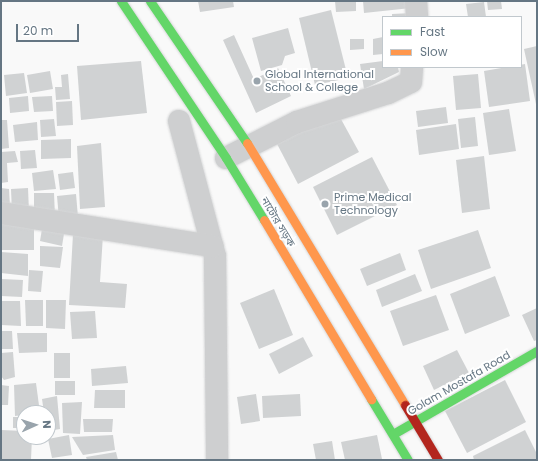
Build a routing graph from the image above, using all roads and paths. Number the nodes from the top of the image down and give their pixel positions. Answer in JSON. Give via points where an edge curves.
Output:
{"nodes":[{"id":1,"x":121,"y":1,"type":"edge"},
{"id":2,"x":150,"y":1,"type":"edge"},
{"id":3,"x":416,"y":1,"type":"edge"},
{"id":4,"x":417,"y":16,"type":"edge"},
{"id":5,"x":412,"y":68,"type":"edge"},
{"id":6,"x":179,"y":121,"type":"dead end"},
{"id":7,"x":249,"y":146,"type":"junction"},
{"id":8,"x":226,"y":158,"type":"junction"},
{"id":9,"x":1,"y":213,"type":"edge"},
{"id":10,"x":212,"y":246,"type":"junction"},
{"id":11,"x":537,"y":351,"type":"edge"},
{"id":12,"x":415,"y":422,"type":"junction"},
{"id":13,"x":393,"y":434,"type":"junction"},
{"id":14,"x":217,"y":460,"type":"edge"},
{"id":15,"x":408,"y":460,"type":"edge"},
{"id":16,"x":438,"y":460,"type":"edge"}],
"edges":[{"from":1,"to":8,"type":"main road","name":"নাটোর সড়ক"},
{"from":2,"to":7,"type":"main road"},
{"from":3,"to":4,"type":"street"},
{"from":5,"to":7,"type":"street","via":[[411,82],[388,94],[297,122]]},
{"from":6,"to":10,"type":"street"},
{"from":7,"to":8,"type":"street"},
{"from":7,"to":12,"type":"main road"},
{"from":8,"to":13,"type":"main road","name":"নাটোর সড়ক"},
{"from":9,"to":10,"type":"street"},
{"from":10,"to":14,"type":"street","via":[[215,256]]},
{"from":11,"to":12,"type":"main road","name":"Golam Mostafa Road"},
{"from":12,"to":13,"type":"main road","name":"Golam Mostafa Road"},
{"from":12,"to":16,"type":"main road"},
{"from":13,"to":15,"type":"main road","name":"নাটোর সড়ক"}]}
